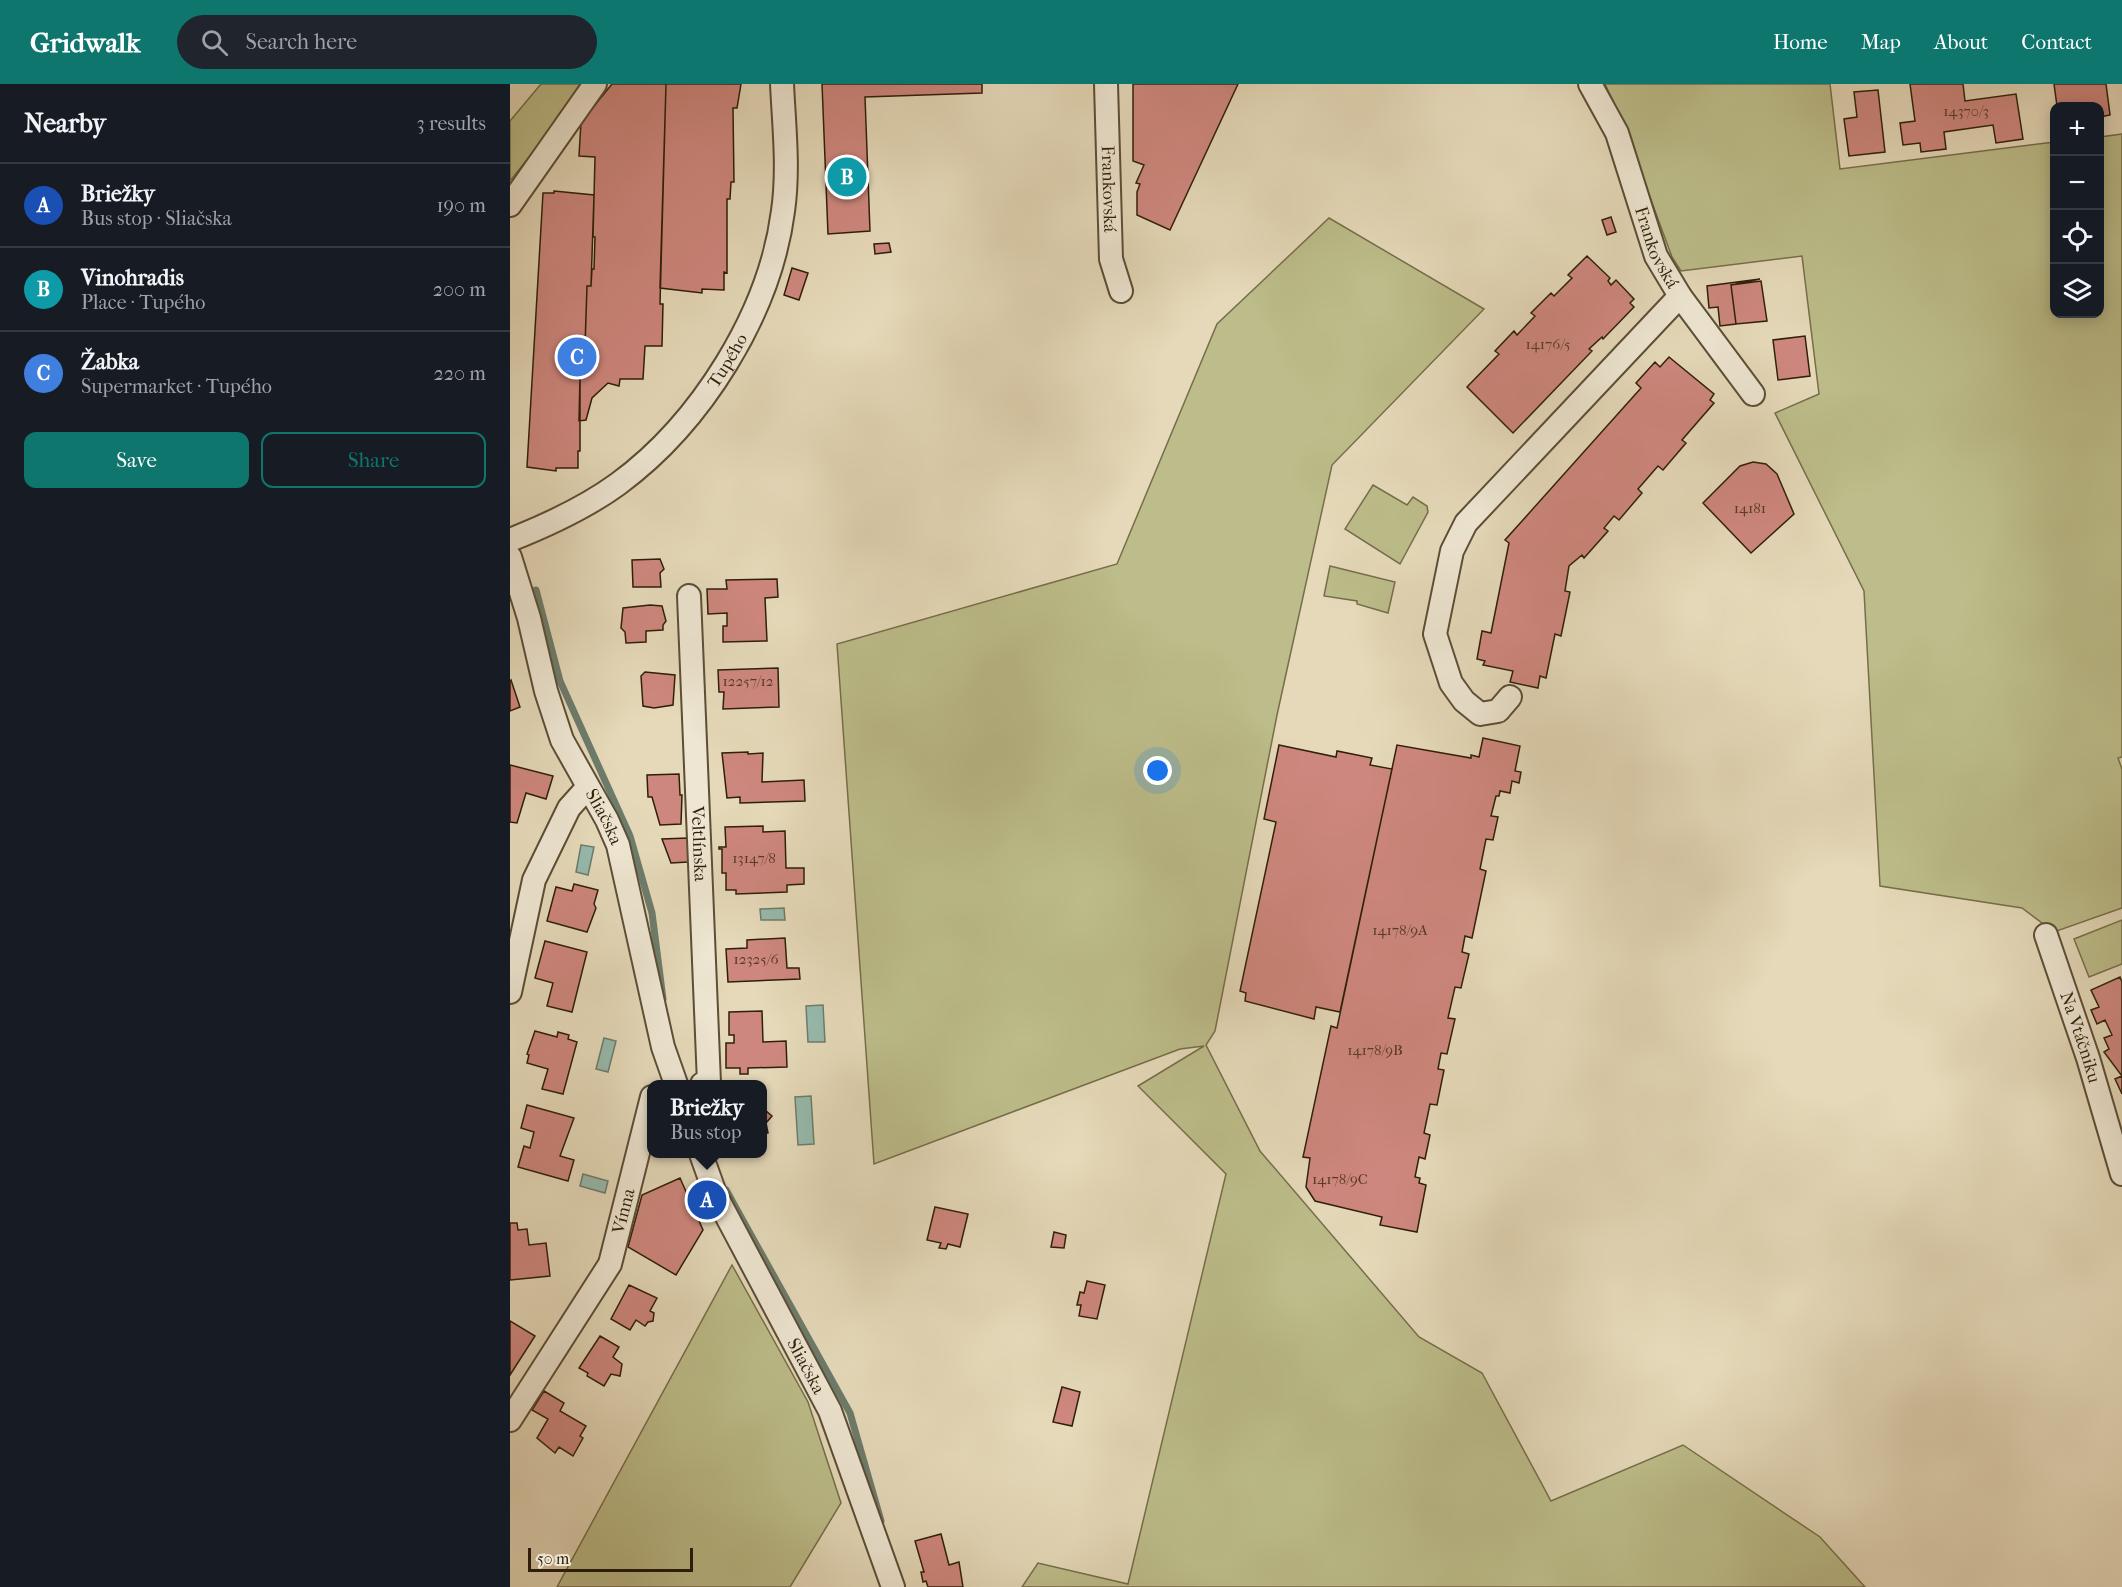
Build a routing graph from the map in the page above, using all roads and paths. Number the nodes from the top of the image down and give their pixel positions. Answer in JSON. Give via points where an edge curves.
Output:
{"nodes":[{"id":1,"x":595,"y":84,"type":"edge"},
{"id":2,"x":782,"y":84,"type":"edge"},
{"id":3,"x":1106,"y":84,"type":"edge"},
{"id":4,"x":1590,"y":84,"type":"edge"},
{"id":5,"x":510,"y":205,"type":"edge"},
{"id":6,"x":1121,"y":291,"type":"dead end"},
{"id":7,"x":1680,"y":296,"type":"junction"},
{"id":8,"x":1753,"y":394,"type":"dead end"},
{"id":9,"x":510,"y":540,"type":"edge"},
{"id":10,"x":510,"y":556,"type":"edge"},
{"id":11,"x":689,"y":596,"type":"dead end"},
{"id":12,"x":1510,"y":697,"type":"dead end"},
{"id":13,"x":587,"y":788,"type":"junction"},
{"id":14,"x":2046,"y":935,"type":"dead end"},
{"id":15,"x":510,"y":992,"type":"edge"},
{"id":16,"x":663,"y":1047,"type":"junction"},
{"id":17,"x":656,"y":1080,"type":"edge"},
{"id":18,"x":675,"y":1080,"type":"edge"},
{"id":19,"x":709,"y":1080,"type":"edge"},
{"id":20,"x":647,"y":1113,"type":"edge"},
{"id":21,"x":702,"y":1158,"type":"edge"},
{"id":22,"x":2122,"y":1174,"type":"edge"},
{"id":23,"x":510,"y":1420,"type":"edge"},
{"id":24,"x":893,"y":1587,"type":"edge"}],
"edges":[{"from":1,"to":5,"type":"street"},
{"from":2,"to":9,"type":"street","name":"Tupého","via":[[783,212],[755,313],[717,378],[673,435],[628,476],[568,516]]},
{"from":3,"to":6,"type":"street","name":"Frankovská","via":[[1111,259]]},
{"from":4,"to":7,"type":"street","name":"Frankovská","via":[[1617,133],[1656,256]]},
{"from":7,"to":8,"type":"street","name":"Frankovská"},
{"from":7,"to":12,"type":"street","via":[[1466,523],[1452,551],[1435,634],[1451,683],[1480,714],[1498,711]]},
{"from":10,"to":13,"type":"street","name":"Sliačska","via":[[562,740]]},
{"from":11,"to":19,"type":"street","name":"Veltlínska"},
{"from":13,"to":15,"type":"street","via":[[569,808],[534,880]]},
{"from":13,"to":16,"type":"street","name":"Sliačska","via":[[618,845]]},
{"from":14,"to":22,"type":"street","name":"Na Vtáčniku"},
{"from":16,"to":17,"type":"street"},
{"from":16,"to":18,"type":"street","name":"Sliačska"},
{"from":20,"to":23,"type":"street","name":"Vínna","via":[[610,1264]]},
{"from":21,"to":24,"type":"street","name":"Sliačska","via":[[716,1196],[830,1411]]}]}
